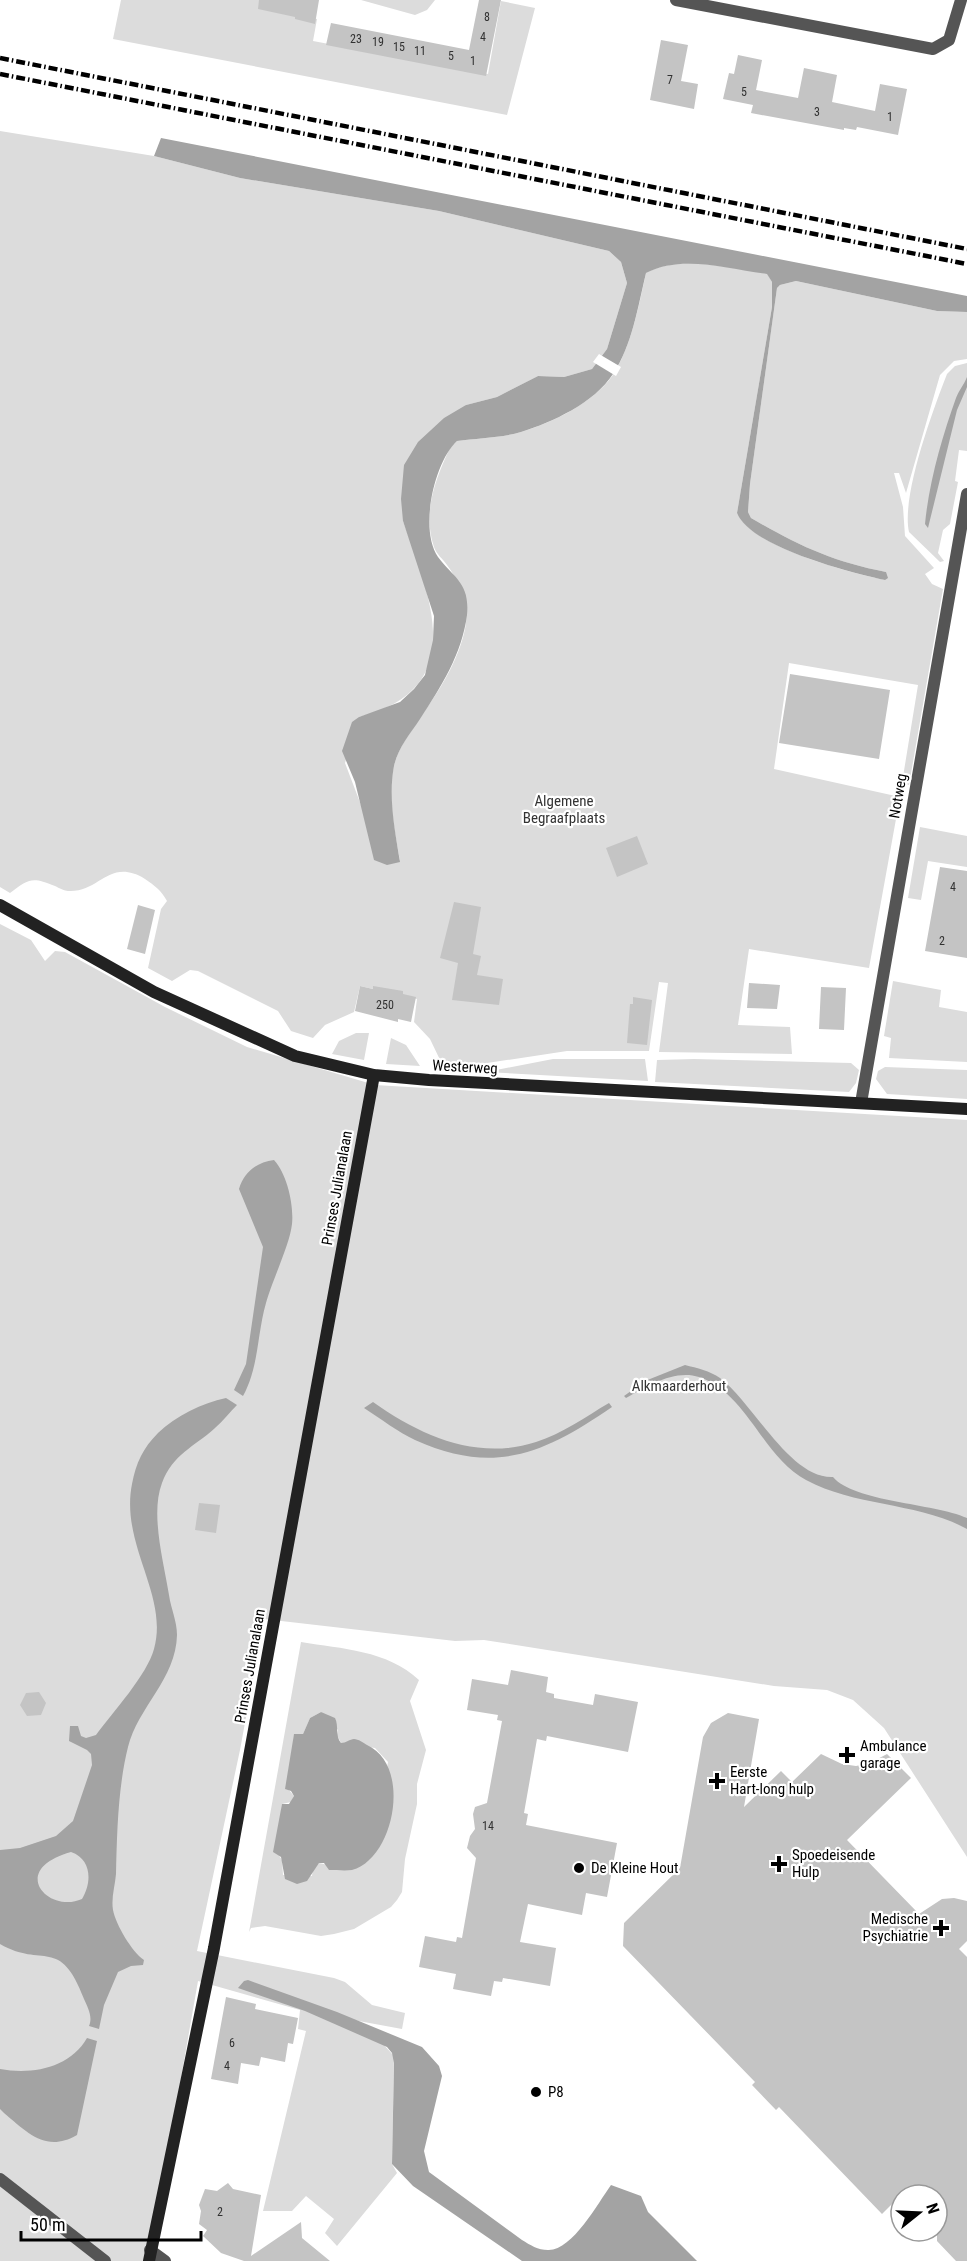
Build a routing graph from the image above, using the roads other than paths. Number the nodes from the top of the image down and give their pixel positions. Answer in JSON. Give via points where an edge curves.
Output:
{"nodes":[{"id":1,"x":676,"y":0,"type":"edge"},
{"id":2,"x":961,"y":0,"type":"edge"},
{"id":3,"x":967,"y":494,"type":"edge"},
{"id":4,"x":0,"y":905,"type":"edge"},
{"id":5,"x":374,"y":1075,"type":"junction"},
{"id":6,"x":861,"y":1103,"type":"junction"},
{"id":7,"x":967,"y":1109,"type":"edge"},
{"id":8,"x":0,"y":2178,"type":"edge"},
{"id":9,"x":149,"y":2255,"type":"edge"},
{"id":10,"x":105,"y":2261,"type":"edge"},
{"id":11,"x":165,"y":2261,"type":"edge"}],
"edges":[{"from":1,"to":2,"type":"street","via":[[933,49],[950,40]]},
{"from":3,"to":6,"type":"street","name":"Notweg"},
{"from":4,"to":5,"type":"street","name":"Westerweg","via":[[154,992],[284,1051]]},
{"from":5,"to":6,"type":"street","name":"Westerweg"},
{"from":5,"to":9,"type":"street","name":"Prinses Julianalaan","via":[[216,1936]]},
{"from":6,"to":7,"type":"street","name":"Westerweg"},
{"from":8,"to":10,"type":"street"},
{"from":9,"to":11,"type":"street"}]}
